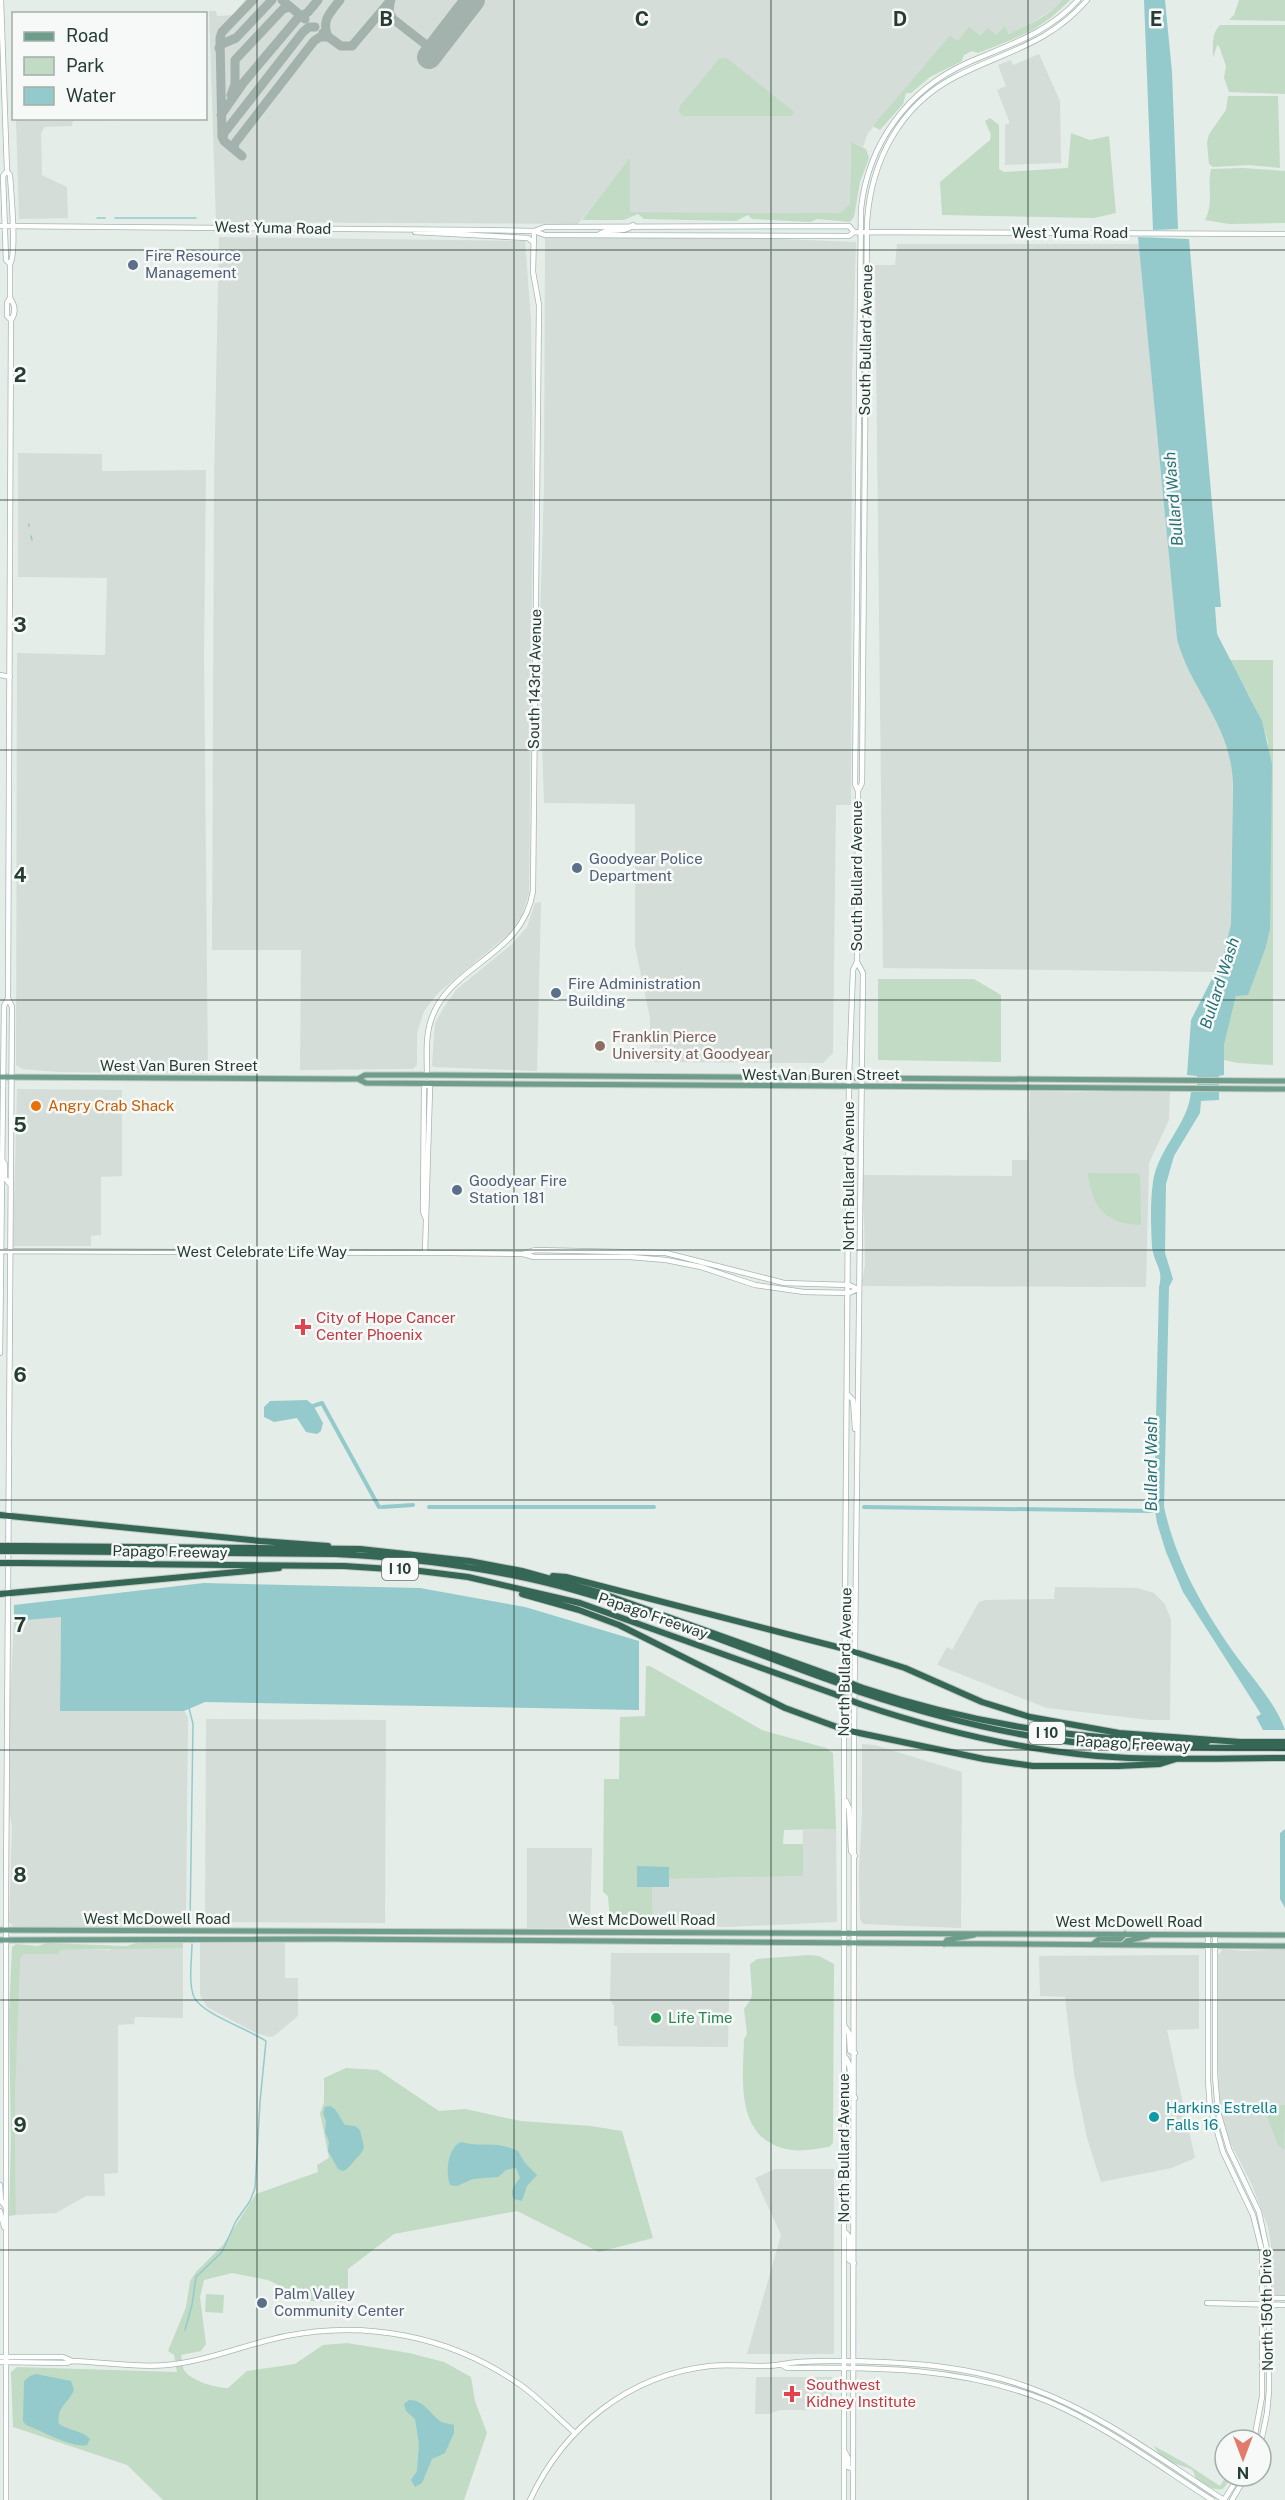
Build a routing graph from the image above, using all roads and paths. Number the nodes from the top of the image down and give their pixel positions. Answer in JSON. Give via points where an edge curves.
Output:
{"nodes":[{"id":1,"x":1,"y":0,"type":"edge"},
{"id":2,"x":1078,"y":0,"type":"edge"},
{"id":3,"x":1088,"y":0,"type":"edge"},
{"id":4,"x":7,"y":171,"type":"junction"},
{"id":5,"x":633,"y":225,"type":"junction"},
{"id":6,"x":2,"y":226,"type":"edge"},
{"id":7,"x":12,"y":226,"type":"junction"},
{"id":8,"x":386,"y":230,"type":"junction"},
{"id":9,"x":534,"y":231,"type":"junction"},
{"id":10,"x":857,"y":232,"type":"junction"},
{"id":11,"x":867,"y":232,"type":"junction"},
{"id":12,"x":1285,"y":234,"type":"edge"},
{"id":13,"x":598,"y":235,"type":"junction"},
{"id":14,"x":534,"y":243,"type":"junction"},
{"id":15,"x":9,"y":264,"type":"junction"},
{"id":16,"x":0,"y":675,"type":"edge"},
{"id":17,"x":10,"y":676,"type":"junction"},
{"id":18,"x":858,"y":791,"type":"junction"},
{"id":19,"x":857,"y":962,"type":"junction"},
{"id":20,"x":8,"y":998,"type":"junction"},
{"id":21,"x":427,"y":1075,"type":"junction"},
{"id":22,"x":565,"y":1076,"type":"junction"},
{"id":23,"x":2,"y":1077,"type":"edge"},
{"id":24,"x":12,"y":1077,"type":"junction"},
{"id":25,"x":861,"y":1077,"type":"junction"},
{"id":26,"x":849,"y":1078,"type":"junction"},
{"id":27,"x":358,"y":1079,"type":"junction"},
{"id":28,"x":961,"y":1079,"type":"junction"},
{"id":29,"x":1285,"y":1081,"type":"edge"},
{"id":30,"x":427,"y":1083,"type":"junction"},
{"id":31,"x":543,"y":1084,"type":"junction"},
{"id":32,"x":850,"y":1088,"type":"junction"},
{"id":33,"x":860,"y":1088,"type":"junction"},
{"id":34,"x":962,"y":1088,"type":"junction"},
{"id":35,"x":1285,"y":1089,"type":"edge"},
{"id":36,"x":1,"y":1159,"type":"edge"},
{"id":37,"x":9,"y":1184,"type":"junction"},
{"id":38,"x":1,"y":1187,"type":"edge"},
{"id":39,"x":9,"y":1208,"type":"junction"},
{"id":40,"x":0,"y":1251,"type":"edge"},
{"id":41,"x":9,"y":1251,"type":"junction"},
{"id":42,"x":640,"y":1252,"type":"junction"},
{"id":43,"x":425,"y":1253,"type":"junction"},
{"id":44,"x":523,"y":1254,"type":"junction"},
{"id":45,"x":639,"y":1258,"type":"junction"},
{"id":46,"x":758,"y":1278,"type":"junction"},
{"id":47,"x":755,"y":1284,"type":"junction"},
{"id":48,"x":849,"y":1285,"type":"junction"},
{"id":49,"x":858,"y":1289,"type":"junction"},
{"id":50,"x":849,"y":1293,"type":"junction"},
{"id":51,"x":0,"y":1353,"type":"edge"},
{"id":52,"x":847,"y":1394,"type":"junction"},
{"id":53,"x":0,"y":1399,"type":"edge"},
{"id":54,"x":9,"y":1399,"type":"junction"},
{"id":55,"x":857,"y":1438,"type":"junction"},
{"id":56,"x":0,"y":1515,"type":"edge"},
{"id":57,"x":9,"y":1515,"type":"junction"},
{"id":58,"x":0,"y":1546,"type":"edge"},
{"id":59,"x":21,"y":1549,"type":"junction"},
{"id":60,"x":340,"y":1549,"type":"junction"},
{"id":61,"x":219,"y":1550,"type":"junction"},
{"id":62,"x":0,"y":1551,"type":"edge"},
{"id":63,"x":0,"y":1563,"type":"edge"},
{"id":64,"x":295,"y":1565,"type":"junction"},
{"id":65,"x":531,"y":1574,"type":"junction"},
{"id":66,"x":504,"y":1586,"type":"junction"},
{"id":67,"x":0,"y":1594,"type":"edge"},
{"id":68,"x":9,"y":1594,"type":"junction"},
{"id":69,"x":845,"y":1649,"type":"junction"},
{"id":70,"x":855,"y":1652,"type":"junction"},
{"id":71,"x":838,"y":1681,"type":"junction"},
{"id":72,"x":860,"y":1689,"type":"junction"},
{"id":73,"x":844,"y":1730,"type":"junction"},
{"id":74,"x":854,"y":1732,"type":"junction"},
{"id":75,"x":1240,"y":1742,"type":"junction"},
{"id":76,"x":1285,"y":1742,"type":"edge"},
{"id":77,"x":1285,"y":1748,"type":"edge"},
{"id":78,"x":1285,"y":1758,"type":"edge"},
{"id":79,"x":1176,"y":1759,"type":"junction"},
{"id":80,"x":845,"y":1799,"type":"junction"},
{"id":81,"x":855,"y":1856,"type":"junction"},
{"id":82,"x":3,"y":1930,"type":"edge"},
{"id":83,"x":207,"y":1931,"type":"junction"},
{"id":84,"x":283,"y":1931,"type":"junction"},
{"id":85,"x":364,"y":1932,"type":"junction"},
{"id":86,"x":844,"y":1932,"type":"junction"},
{"id":87,"x":854,"y":1932,"type":"junction"},
{"id":88,"x":978,"y":1934,"type":"junction"},
{"id":89,"x":1035,"y":1934,"type":"junction"},
{"id":90,"x":1125,"y":1934,"type":"junction"},
{"id":91,"x":1151,"y":1935,"type":"junction"},
{"id":92,"x":1208,"y":1935,"type":"junction"},
{"id":93,"x":1215,"y":1935,"type":"junction"},
{"id":94,"x":1285,"y":1935,"type":"edge"},
{"id":95,"x":207,"y":1939,"type":"junction"},
{"id":96,"x":284,"y":1939,"type":"junction"},
{"id":97,"x":3,"y":1940,"type":"edge"},
{"id":98,"x":364,"y":1940,"type":"junction"},
{"id":99,"x":844,"y":1942,"type":"junction"},
{"id":100,"x":855,"y":1942,"type":"junction"},
{"id":101,"x":944,"y":1944,"type":"junction"},
{"id":102,"x":1034,"y":1944,"type":"junction"},
{"id":103,"x":1092,"y":1944,"type":"junction"},
{"id":104,"x":1123,"y":1945,"type":"junction"},
{"id":105,"x":1208,"y":1945,"type":"junction"},
{"id":106,"x":1215,"y":1945,"type":"junction"},
{"id":107,"x":1285,"y":1946,"type":"edge"},
{"id":108,"x":844,"y":2024,"type":"junction"},
{"id":109,"x":855,"y":2054,"type":"junction"},
{"id":110,"x":844,"y":2056,"type":"junction"},
{"id":111,"x":855,"y":2098,"type":"junction"},
{"id":112,"x":3,"y":2111,"type":"edge"},
{"id":113,"x":1229,"y":2149,"type":"junction"},
{"id":114,"x":1223,"y":2152,"type":"junction"},
{"id":115,"x":0,"y":2185,"type":"edge"},
{"id":116,"x":6,"y":2207,"type":"junction"},
{"id":117,"x":0,"y":2211,"type":"edge"},
{"id":118,"x":6,"y":2230,"type":"junction"},
{"id":119,"x":845,"y":2232,"type":"junction"},
{"id":120,"x":854,"y":2263,"type":"junction"},
{"id":121,"x":1262,"y":2298,"type":"junction"},
{"id":122,"x":1269,"y":2298,"type":"junction"},
{"id":123,"x":1285,"y":2298,"type":"edge"},
{"id":124,"x":1207,"y":2303,"type":"dead end"},
{"id":125,"x":1262,"y":2305,"type":"junction"},
{"id":126,"x":1269,"y":2305,"type":"junction"},
{"id":127,"x":1285,"y":2305,"type":"edge"},
{"id":128,"x":3,"y":2360,"type":"edge"},
{"id":129,"x":854,"y":2361,"type":"junction"},
{"id":130,"x":844,"y":2364,"type":"junction"},
{"id":131,"x":953,"y":2367,"type":"junction"},
{"id":132,"x":854,"y":2368,"type":"junction"},
{"id":133,"x":952,"y":2374,"type":"junction"},
{"id":134,"x":1261,"y":2407,"type":"junction"},
{"id":135,"x":1268,"y":2408,"type":"junction"},
{"id":136,"x":1257,"y":2428,"type":"edge"},
{"id":137,"x":1264,"y":2428,"type":"edge"},
{"id":138,"x":574,"y":2432,"type":"junction"},
{"id":139,"x":844,"y":2451,"type":"junction"},
{"id":140,"x":853,"y":2469,"type":"junction"},
{"id":141,"x":6,"y":2500,"type":"edge"},
{"id":142,"x":530,"y":2500,"type":"edge"},
{"id":143,"x":844,"y":2500,"type":"edge"},
{"id":144,"x":853,"y":2500,"type":"edge"},
{"id":145,"x":1212,"y":2500,"type":"edge"},
{"id":146,"x":1224,"y":2500,"type":"edge"}],
"edges":[{"from":1,"to":4,"type":"main road"},
{"from":2,"to":10,"type":"main road","name":"South Bullard Avenue","via":[[1038,33],[952,70],[910,102],[889,129],[872,161]]},
{"from":3,"to":11,"type":"main road","name":"South Bullard Avenue","via":[[1065,23],[1042,38],[955,77],[915,106],[894,132],[878,164],[870,194]]},
{"from":4,"to":6,"type":"main road","via":[[3,176]]},
{"from":4,"to":7,"type":"main road"},
{"from":5,"to":9,"type":"main road","name":"West Yuma Road","via":[[545,227]]},
{"from":5,"to":10,"type":"main road","name":"West Yuma Road","via":[[849,225]]},
{"from":5,"to":13,"type":"main road","via":[[628,230]]},
{"from":6,"to":7,"type":"main road","name":"West Yuma Road"},
{"from":6,"to":15,"type":"main road"},
{"from":7,"to":8,"type":"main road","name":"West Yuma Road"},
{"from":7,"to":15,"type":"main road","via":[[13,259]]},
{"from":8,"to":9,"type":"main road","name":"West Yuma Road"},
{"from":8,"to":14,"type":"main road","via":[[528,238]]},
{"from":9,"to":13,"type":"main road","name":"West Yuma Road"},
{"from":9,"to":14,"type":"main road","name":"South 143rd Avenue"},
{"from":10,"to":11,"type":"main road","name":"West Yuma Road"},
{"from":10,"to":13,"type":"main road","name":"West Yuma Road","via":[[849,236]]},
{"from":10,"to":18,"type":"main road","name":"South Bullard Avenue"},
{"from":11,"to":12,"type":"main road","name":"West Yuma Road"},
{"from":11,"to":18,"type":"main road","name":"South Bullard Avenue","via":[[862,783]]},
{"from":14,"to":21,"type":"main road","name":"South 143rd Avenue","via":[[533,272],[539,305],[533,891],[528,913],[516,933],[452,987],[439,1003],[431,1019],[426,1047]]},
{"from":15,"to":17,"type":"main road","via":[[10,298],[14,306]]},
{"from":16,"to":17,"type":"main road"},
{"from":17,"to":20,"type":"main road"},
{"from":18,"to":19,"type":"main road","name":"South Bullard Avenue"},
{"from":19,"to":25,"type":"main road","name":"North Bullard Avenue","via":[[862,971]]},
{"from":19,"to":26,"type":"main road","name":"North Bullard Avenue","via":[[853,970]]},
{"from":20,"to":23,"type":"main road","via":[[4,1006]]},
{"from":20,"to":24,"type":"main road","via":[[12,1006]]},
{"from":21,"to":22,"type":"main road","name":"West Van Buren Street"},
{"from":21,"to":27,"type":"main road","name":"West Van Buren Street"},
{"from":21,"to":30,"type":"main road"},
{"from":22,"to":26,"type":"main road","name":"West Van Buren Street"},
{"from":22,"to":31,"type":"main road"},
{"from":23,"to":24,"type":"main road","name":"West Van Buren Street"},
{"from":23,"to":36,"type":"main road"},
{"from":24,"to":27,"type":"main road","name":"West Van Buren Street"},
{"from":24,"to":37,"type":"main road"},
{"from":25,"to":26,"type":"main road","name":"West Van Buren Street"},
{"from":25,"to":28,"type":"main road","name":"West Van Buren Street"},
{"from":25,"to":33,"type":"main road","name":"North Bullard Avenue"},
{"from":26,"to":32,"type":"main road","name":"North Bullard Avenue"},
{"from":27,"to":30,"type":"main road","name":"West Van Buren Street","via":[[366,1083]]},
{"from":28,"to":29,"type":"main road","name":"West Van Buren Street"},
{"from":28,"to":34,"type":"main road"},
{"from":30,"to":31,"type":"main road","name":"West Van Buren Street"},
{"from":30,"to":43,"type":"main road"},
{"from":31,"to":32,"type":"main road","name":"West Van Buren Street"},
{"from":32,"to":33,"type":"main road","name":"West Van Buren Street"},
{"from":32,"to":48,"type":"main road","name":"North Bullard Avenue"},
{"from":33,"to":34,"type":"main road","name":"West Van Buren Street"},
{"from":33,"to":49,"type":"main road","name":"North Bullard Avenue"},
{"from":34,"to":35,"type":"main road","name":"West Van Buren Street"},
{"from":36,"to":37,"type":"main road"},
{"from":36,"to":38,"type":"main road"},
{"from":37,"to":39,"type":"main road"},
{"from":38,"to":39,"type":"main road","via":[[6,1191]]},
{"from":38,"to":40,"type":"main road"},
{"from":39,"to":41,"type":"main road"},
{"from":40,"to":41,"type":"main road","name":"West Celebrate Life Way"},
{"from":40,"to":51,"type":"main road"},
{"from":41,"to":43,"type":"main road","name":"West Celebrate Life Way"},
{"from":41,"to":54,"type":"main road"},
{"from":42,"to":44,"type":"main road","name":"West Celebrate Life Way","via":[[535,1250]]},
{"from":42,"to":45,"type":"main road"},
{"from":42,"to":46,"type":"main road","name":"West Celebrate Life Way","via":[[676,1255]]},
{"from":43,"to":44,"type":"main road","name":"West Celebrate Life Way"},
{"from":44,"to":45,"type":"main road","name":"West Celebrate Life Way"},
{"from":45,"to":47,"type":"main road","name":"West Celebrate Life Way","via":[[701,1267]]},
{"from":46,"to":47,"type":"main road"},
{"from":46,"to":48,"type":"main road","name":"West Celebrate Life Way","via":[[805,1285]]},
{"from":47,"to":50,"type":"main road","name":"West Celebrate Life Way","via":[[804,1292]]},
{"from":48,"to":49,"type":"main road","name":"West Celebrate Life Way"},
{"from":48,"to":50,"type":"main road","name":"North Bullard Avenue"},
{"from":49,"to":50,"type":"main road","name":"West Celebrate Life Way"},
{"from":49,"to":55,"type":"main road","name":"North Bullard Avenue"},
{"from":50,"to":52,"type":"main road","name":"North Bullard Avenue"},
{"from":52,"to":55,"type":"main road","via":[[853,1400]]},
{"from":52,"to":69,"type":"main road","name":"North Bullard Avenue"},
{"from":53,"to":54,"type":"main road"},
{"from":54,"to":57,"type":"main road"},
{"from":55,"to":70,"type":"main road","name":"North Bullard Avenue"},
{"from":56,"to":57,"type":"highway"},
{"from":57,"to":60,"type":"highway"},
{"from":57,"to":68,"type":"main road"},
{"from":58,"to":59,"type":"highway","name":"Papago Freeway","number":"I 10","bridge":true},
{"from":59,"to":61,"type":"highway","name":"Papago Freeway","number":"I 10"},
{"from":59,"to":62,"type":"highway","bridge":true},
{"from":60,"to":61,"type":"highway","name":"Papago Freeway","number":"I 10"},
{"from":60,"to":65,"type":"highway","name":"Papago Freeway","number":"I 10","via":[[437,1557]]},
{"from":61,"to":71,"type":"highway","via":[[379,1556],[495,1571],[587,1594]]},
{"from":63,"to":64,"type":"highway","name":"Papago Freeway","number":"I 10","bridge":true},
{"from":64,"to":66,"type":"highway","name":"Papago Freeway","number":"I 10","via":[[420,1571]]},
{"from":64,"to":68,"type":"highway"},
{"from":65,"to":69,"type":"highway","via":[[566,1577]]},
{"from":65,"to":71,"type":"highway","name":"Papago Freeway","number":"I 10","via":[[617,1599]]},
{"from":66,"to":73,"type":"highway","via":[[619,1625],[785,1708]]},
{"from":66,"to":79,"type":"highway","name":"Papago Freeway","number":"I 10","bridge":true,"via":[[580,1603],[925,1725],[1017,1745],[1097,1756]]},
{"from":67,"to":68,"type":"highway"},
{"from":68,"to":82,"type":"main road"},
{"from":69,"to":70,"type":"highway"},
{"from":69,"to":73,"type":"main road","name":"North Bullard Avenue"},
{"from":70,"to":74,"type":"main road","name":"North Bullard Avenue"},
{"from":70,"to":75,"type":"highway","via":[[905,1668],[982,1702],[1040,1719],[1119,1732]]},
{"from":71,"to":72,"type":"highway","name":"Papago Freeway","number":"I 10","bridge":true},
{"from":72,"to":75,"type":"highway","name":"Papago Freeway","number":"I 10","via":[[955,1715],[1038,1731],[1136,1741]]},
{"from":72,"to":77,"type":"highway","via":[[922,1712],[1035,1736],[1155,1747]]},
{"from":73,"to":74,"type":"highway"},
{"from":73,"to":80,"type":"main road","name":"North Bullard Avenue"},
{"from":74,"to":79,"type":"highway","via":[[1033,1766],[1160,1764]]},
{"from":74,"to":81,"type":"main road","name":"North Bullard Avenue"},
{"from":75,"to":76,"type":"highway","name":"Papago Freeway","number":"I 10"},
{"from":78,"to":79,"type":"highway","name":"Papago Freeway","number":"I 10"},
{"from":80,"to":81,"type":"main road","via":[[851,1851]]},
{"from":80,"to":86,"type":"main road","name":"North Bullard Avenue"},
{"from":81,"to":87,"type":"main road","name":"North Bullard Avenue"},
{"from":82,"to":83,"type":"main road","name":"West McDowell Road"},
{"from":82,"to":97,"type":"main road"},
{"from":83,"to":84,"type":"main road","name":"West McDowell Road"},
{"from":83,"to":95,"type":"main road"},
{"from":84,"to":85,"type":"main road","name":"West McDowell Road"},
{"from":84,"to":96,"type":"main road"},
{"from":85,"to":86,"type":"main road","name":"West McDowell Road"},
{"from":85,"to":98,"type":"main road"},
{"from":86,"to":87,"type":"main road","name":"West McDowell Road"},
{"from":86,"to":99,"type":"main road","name":"North Bullard Avenue"},
{"from":87,"to":88,"type":"main road","name":"West McDowell Road"},
{"from":87,"to":100,"type":"main road","name":"North Bullard Avenue"},
{"from":88,"to":89,"type":"main road","name":"West McDowell Road"},
{"from":88,"to":101,"type":"main road"},
{"from":89,"to":90,"type":"main road","name":"West McDowell Road"},
{"from":89,"to":102,"type":"main road"},
{"from":90,"to":91,"type":"main road","name":"West McDowell Road"},
{"from":90,"to":103,"type":"main road","via":[[1120,1939]]},
{"from":91,"to":92,"type":"main road","name":"West McDowell Road"},
{"from":91,"to":104,"type":"main road"},
{"from":92,"to":93,"type":"main road","name":"West McDowell Road"},
{"from":92,"to":105,"type":"main road","name":"North 150th Drive"},
{"from":93,"to":94,"type":"main road","name":"West McDowell Road"},
{"from":93,"to":106,"type":"main road","name":"North 150th Drive"},
{"from":95,"to":96,"type":"main road","name":"West McDowell Road"},
{"from":95,"to":97,"type":"main road","name":"West McDowell Road"},
{"from":96,"to":98,"type":"main road","name":"West McDowell Road"},
{"from":97,"to":112,"type":"main road"},
{"from":98,"to":99,"type":"main road","name":"West McDowell Road"},
{"from":99,"to":100,"type":"main road","name":"West McDowell Road"},
{"from":99,"to":108,"type":"main road","name":"North Bullard Avenue"},
{"from":100,"to":101,"type":"main road","name":"West McDowell Road"},
{"from":100,"to":109,"type":"main road","name":"North Bullard Avenue"},
{"from":101,"to":102,"type":"main road","name":"West McDowell Road"},
{"from":102,"to":103,"type":"main road","name":"West McDowell Road"},
{"from":103,"to":104,"type":"main road","name":"West McDowell Road"},
{"from":104,"to":105,"type":"main road","name":"West McDowell Road"},
{"from":105,"to":106,"type":"main road","name":"West McDowell Road"},
{"from":105,"to":114,"type":"main road","name":"North 150th Drive","via":[[1209,2087]]},
{"from":106,"to":107,"type":"main road","name":"West McDowell Road"},
{"from":106,"to":113,"type":"main road","name":"North 150th Drive","via":[[1216,2098]]},
{"from":108,"to":109,"type":"main road","via":[[850,2051]]},
{"from":108,"to":110,"type":"main road","name":"North Bullard Avenue"},
{"from":109,"to":111,"type":"main road","name":"North Bullard Avenue"},
{"from":110,"to":111,"type":"main road","via":[[849,2061],[850,2091]]},
{"from":110,"to":119,"type":"main road","name":"North Bullard Avenue"},
{"from":111,"to":120,"type":"main road","name":"North Bullard Avenue"},
{"from":112,"to":116,"type":"main road"},
{"from":113,"to":114,"type":"main road"},
{"from":113,"to":122,"type":"main road","name":"North 150th Drive","via":[[1262,2222],[1268,2250]]},
{"from":114,"to":121,"type":"main road","name":"North 150th Drive","via":[[1257,2229],[1262,2251]]},
{"from":115,"to":116,"type":"main road"},
{"from":116,"to":118,"type":"main road"},
{"from":117,"to":118,"type":"main road"},
{"from":118,"to":128,"type":"main road"},
{"from":119,"to":120,"type":"main road","via":[[849,2236],[849,2260]]},
{"from":119,"to":130,"type":"main road","name":"North Bullard Avenue"},
{"from":120,"to":129,"type":"main road","name":"North Bullard Avenue"},
{"from":121,"to":122,"type":"main road"},
{"from":121,"to":125,"type":"main road","name":"North 150th Drive"},
{"from":122,"to":123,"type":"main road"},
{"from":122,"to":126,"type":"main road","name":"North 150th Drive"},
{"from":124,"to":125,"type":"main road"},
{"from":125,"to":126,"type":"main road"},
{"from":125,"to":134,"type":"main road","name":"North 150th Drive"},
{"from":126,"to":127,"type":"main road"},
{"from":126,"to":135,"type":"main road","name":"North 150th Drive"},
{"from":128,"to":138,"type":"main road","via":[[175,2364],[309,2332],[401,2334],[448,2347],[496,2369],[527,2390]]},
{"from":128,"to":141,"type":"main road"},
{"from":129,"to":130,"type":"main road"},
{"from":129,"to":131,"type":"main road"},
{"from":129,"to":132,"type":"main road","name":"North Bullard Avenue"},
{"from":130,"to":132,"type":"main road"},
{"from":130,"to":138,"type":"main road","via":[[787,2368],[716,2365],[663,2376],[620,2397]]},
{"from":130,"to":139,"type":"main road","name":"North Bullard Avenue"},
{"from":131,"to":133,"type":"main road"},
{"from":131,"to":146,"type":"main road","via":[[1015,2382],[1075,2408]]},
{"from":132,"to":133,"type":"main road"},
{"from":132,"to":140,"type":"main road","name":"North Bullard Avenue"},
{"from":133,"to":145,"type":"main road","via":[[1014,2389],[1056,2405]]},
{"from":134,"to":135,"type":"main road"},
{"from":134,"to":136,"type":"main road","name":"North 150th Drive"},
{"from":135,"to":137,"type":"main road","name":"North 150th Drive"},
{"from":138,"to":142,"type":"main road","via":[[553,2458]]},
{"from":139,"to":140,"type":"main road","via":[[848,2467]]},
{"from":139,"to":143,"type":"main road","name":"North Bullard Avenue"},
{"from":140,"to":144,"type":"main road","name":"North Bullard Avenue"}]}
